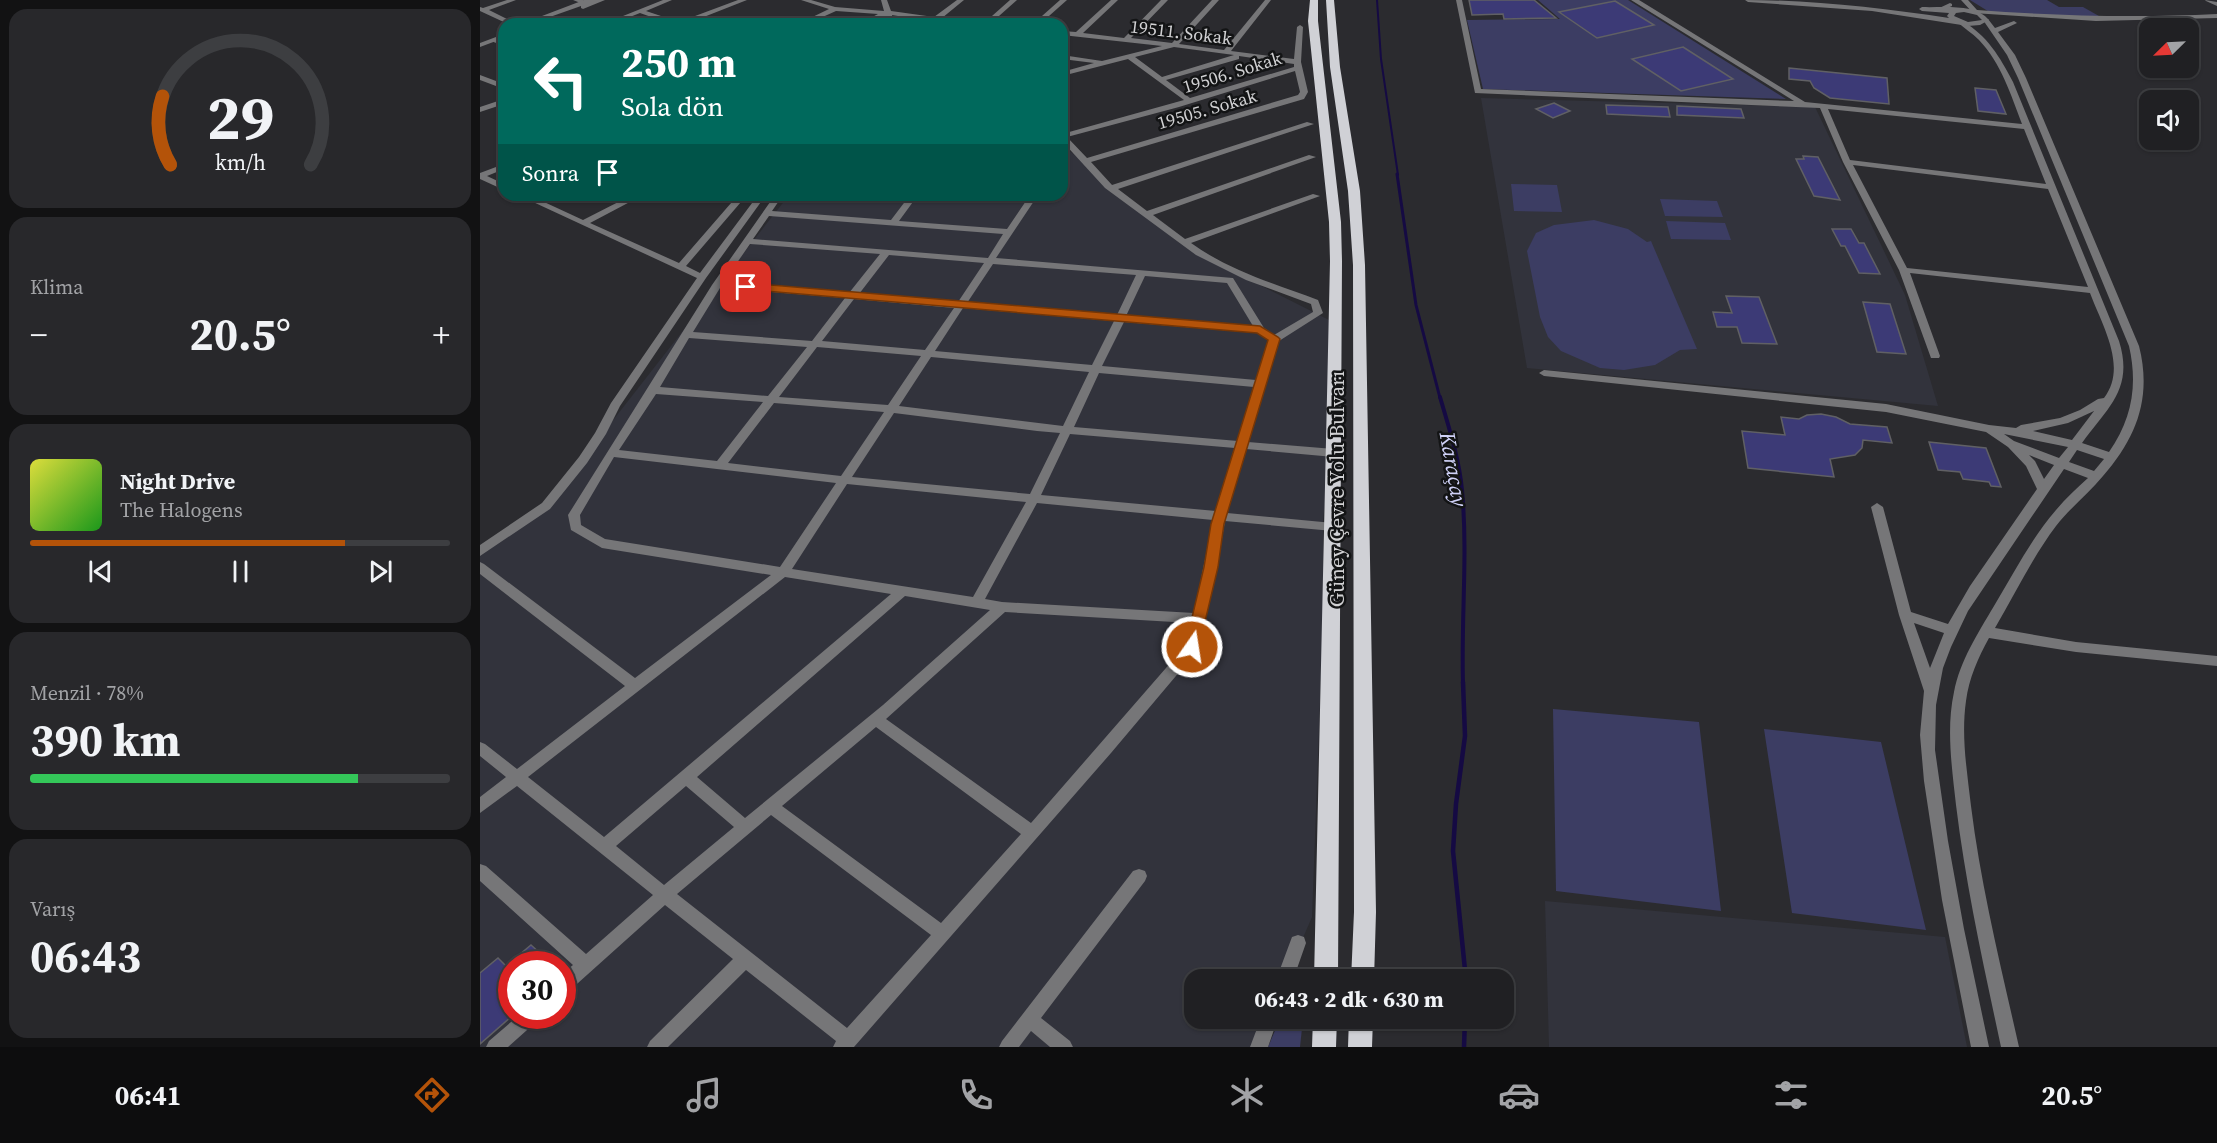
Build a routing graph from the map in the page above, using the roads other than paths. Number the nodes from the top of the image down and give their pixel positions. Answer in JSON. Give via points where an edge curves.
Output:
{"nodes":[{"id":1,"x":513,"y":0,"type":"edge"},
{"id":2,"x":603,"y":0,"type":"edge"},
{"id":3,"x":669,"y":0,"type":"edge"},
{"id":4,"x":744,"y":0,"type":"edge"},
{"id":5,"x":804,"y":0,"type":"edge"},
{"id":6,"x":884,"y":0,"type":"edge"},
{"id":7,"x":961,"y":0,"type":"edge"},
{"id":8,"x":1014,"y":0,"type":"edge"},
{"id":9,"x":1064,"y":0,"type":"edge"},
{"id":10,"x":1115,"y":0,"type":"edge"},
{"id":11,"x":1165,"y":0,"type":"edge"},
{"id":12,"x":1216,"y":0,"type":"edge"},
{"id":13,"x":1268,"y":0,"type":"edge"},
{"id":14,"x":1314,"y":0,"type":"edge"},
{"id":15,"x":1329,"y":0,"type":"edge"},
{"id":16,"x":1459,"y":0,"type":"edge"},
{"id":17,"x":1634,"y":0,"type":"edge"},
{"id":18,"x":1748,"y":0,"type":"edge"},
{"id":19,"x":1818,"y":0,"type":"edge"},
{"id":20,"x":1964,"y":0,"type":"edge"},
{"id":21,"x":2208,"y":0,"type":"edge"},
{"id":22,"x":583,"y":1,"type":"edge"},
{"id":23,"x":2217,"y":4,"type":"edge"},
{"id":24,"x":835,"y":9,"type":"junction"},
{"id":25,"x":1953,"y":9,"type":"edge"},
{"id":26,"x":1973,"y":9,"type":"junction"},
{"id":27,"x":482,"y":11,"type":"edge"},
{"id":28,"x":639,"y":11,"type":"junction"},
{"id":29,"x":888,"y":12,"type":"junction"},
{"id":30,"x":2217,"y":16,"type":"edge"},
{"id":31,"x":1988,"y":17,"type":"junction"},
{"id":32,"x":499,"y":18,"type":"edge"},
{"id":33,"x":539,"y":18,"type":"edge"},
{"id":34,"x":554,"y":18,"type":"edge"},
{"id":35,"x":621,"y":18,"type":"edge"},
{"id":36,"x":661,"y":18,"type":"edge"},
{"id":37,"x":695,"y":18,"type":"edge"},
{"id":38,"x":815,"y":18,"type":"edge"},
{"id":39,"x":875,"y":18,"type":"edge"},
{"id":40,"x":890,"y":18,"type":"edge"},
{"id":41,"x":937,"y":18,"type":"joint"},
{"id":42,"x":993,"y":18,"type":"edge"},
{"id":43,"x":1043,"y":18,"type":"edge"},
{"id":44,"x":2217,"y":22,"type":"edge"},
{"id":45,"x":2014,"y":23,"type":"junction"},
{"id":46,"x":1300,"y":27,"type":"dead end"},
{"id":47,"x":1994,"y":31,"type":"junction"},
{"id":48,"x":498,"y":33,"type":"edge"},
{"id":49,"x":1068,"y":34,"type":"edge"},
{"id":50,"x":1077,"y":35,"type":"junction"},
{"id":51,"x":498,"y":38,"type":"edge"},
{"id":52,"x":480,"y":40,"type":"edge"},
{"id":53,"x":493,"y":40,"type":"junction"},
{"id":54,"x":1125,"y":40,"type":"junction"},
{"id":55,"x":498,"y":42,"type":"edge"},
{"id":56,"x":480,"y":45,"type":"edge"},
{"id":57,"x":1173,"y":45,"type":"junction"},
{"id":58,"x":1225,"y":53,"type":"junction"},
{"id":59,"x":1242,"y":55,"type":"junction"},
{"id":60,"x":1129,"y":56,"type":"junction"},
{"id":61,"x":1068,"y":58,"type":"edge"},
{"id":62,"x":1104,"y":63,"type":"junction"},
{"id":63,"x":1297,"y":65,"type":"junction"},
{"id":64,"x":1068,"y":73,"type":"edge"},
{"id":65,"x":480,"y":77,"type":"edge"},
{"id":66,"x":1160,"y":80,"type":"junction"},
{"id":67,"x":498,"y":84,"type":"edge"},
{"id":68,"x":1188,"y":100,"type":"junction"},
{"id":69,"x":498,"y":103,"type":"edge"},
{"id":70,"x":1803,"y":104,"type":"junction"},
{"id":71,"x":1823,"y":106,"type":"junction"},
{"id":72,"x":480,"y":110,"type":"edge"},
{"id":73,"x":1310,"y":124,"type":"dead end"},
{"id":74,"x":2027,"y":127,"type":"junction"},
{"id":75,"x":1068,"y":134,"type":"edge"},
{"id":76,"x":1068,"y":142,"type":"edge"},
{"id":77,"x":1312,"y":157,"type":"dead end"},
{"id":78,"x":1087,"y":161,"type":"junction"},
{"id":79,"x":1847,"y":162,"type":"junction"},
{"id":80,"x":498,"y":168,"type":"edge"},
{"id":81,"x":480,"y":176,"type":"edge"},
{"id":82,"x":498,"y":184,"type":"edge"},
{"id":83,"x":2051,"y":187,"type":"junction"},
{"id":84,"x":1112,"y":188,"type":"junction"},
{"id":85,"x":1316,"y":196,"type":"dead end"},
{"id":86,"x":538,"y":201,"type":"edge"},
{"id":87,"x":627,"y":201,"type":"edge"},
{"id":88,"x":738,"y":201,"type":"edge"},
{"id":89,"x":758,"y":201,"type":"edge"},
{"id":90,"x":775,"y":201,"type":"edge"},
{"id":91,"x":910,"y":201,"type":"edge"},
{"id":92,"x":1030,"y":201,"type":"edge"},
{"id":93,"x":767,"y":213,"type":"junction"},
{"id":94,"x":1147,"y":214,"type":"junction"},
{"id":95,"x":583,"y":223,"type":"junction"},
{"id":96,"x":893,"y":223,"type":"junction"},
{"id":97,"x":1010,"y":232,"type":"junction"},
{"id":98,"x":747,"y":241,"type":"junction"},
{"id":99,"x":1184,"y":242,"type":"junction"},
{"id":100,"x":887,"y":251,"type":"junction"},
{"id":101,"x":991,"y":260,"type":"junction"},
{"id":102,"x":680,"y":267,"type":"junction"},
{"id":103,"x":1904,"y":270,"type":"junction"},
{"id":104,"x":1142,"y":273,"type":"junction"},
{"id":105,"x":702,"y":276,"type":"junction"},
{"id":106,"x":717,"y":285,"type":"junction"},
{"id":107,"x":2094,"y":291,"type":"junction"},
{"id":108,"x":854,"y":296,"type":"junction"},
{"id":109,"x":960,"y":306,"type":"junction"},
{"id":110,"x":1120,"y":318,"type":"junction"},
{"id":111,"x":1260,"y":330,"type":"junction"},
{"id":112,"x":685,"y":335,"type":"junction"},
{"id":113,"x":1274,"y":339,"type":"junction"},
{"id":114,"x":815,"y":345,"type":"junction"},
{"id":115,"x":928,"y":354,"type":"junction"},
{"id":116,"x":1935,"y":356,"type":"dead end"},
{"id":117,"x":1096,"y":368,"type":"junction"},
{"id":118,"x":1544,"y":373,"type":"dead end"},
{"id":119,"x":1260,"y":384,"type":"junction"},
{"id":120,"x":653,"y":390,"type":"junction"},
{"id":121,"x":2115,"y":391,"type":"junction"},
{"id":122,"x":772,"y":400,"type":"junction"},
{"id":123,"x":891,"y":409,"type":"junction"},
{"id":124,"x":1068,"y":429,"type":"junction"},
{"id":125,"x":1989,"y":429,"type":"junction"},
{"id":126,"x":2008,"y":431,"type":"junction"},
{"id":127,"x":2010,"y":444,"type":"junction"},
{"id":128,"x":2075,"y":444,"type":"junction"},
{"id":129,"x":1241,"y":445,"type":"junction"},
{"id":130,"x":611,"y":453,"type":"junction"},
{"id":131,"x":1334,"y":453,"type":"junction"},
{"id":132,"x":2110,"y":457,"type":"junction"},
{"id":133,"x":2062,"y":462,"type":"junction"},
{"id":134,"x":720,"y":465,"type":"junction"},
{"id":135,"x":2095,"y":476,"type":"junction"},
{"id":136,"x":844,"y":480,"type":"junction"},
{"id":137,"x":2043,"y":489,"type":"junction"},
{"id":138,"x":1034,"y":498,"type":"junction"},
{"id":139,"x":1877,"y":507,"type":"dead end"},
{"id":140,"x":1220,"y":515,"type":"junction"},
{"id":141,"x":1333,"y":527,"type":"junction"},
{"id":142,"x":480,"y":551,"type":"edge"},
{"id":143,"x":480,"y":567,"type":"edge"},
{"id":144,"x":782,"y":573,"type":"junction"},
{"id":145,"x":902,"y":592,"type":"junction"},
{"id":146,"x":976,"y":604,"type":"junction"},
{"id":147,"x":1002,"y":607,"type":"junction"},
{"id":148,"x":1905,"y":615,"type":"junction"},
{"id":149,"x":1199,"y":618,"type":"junction"},
{"id":150,"x":1950,"y":630,"type":"junction"},
{"id":151,"x":1987,"y":632,"type":"junction"},
{"id":152,"x":2217,"y":661,"type":"edge"},
{"id":153,"x":635,"y":686,"type":"junction"},
{"id":154,"x":1931,"y":691,"type":"junction"},
{"id":155,"x":876,"y":719,"type":"junction"},
{"id":156,"x":480,"y":748,"type":"edge"},
{"id":157,"x":686,"y":777,"type":"junction"},
{"id":158,"x":516,"y":778,"type":"junction"},
{"id":159,"x":480,"y":806,"type":"edge"},
{"id":160,"x":771,"y":806,"type":"junction"},
{"id":161,"x":745,"y":827,"type":"junction"},
{"id":162,"x":1032,"y":833,"type":"junction"},
{"id":163,"x":604,"y":847,"type":"junction"},
{"id":164,"x":480,"y":871,"type":"edge"},
{"id":165,"x":1139,"y":876,"type":"dead end"},
{"id":166,"x":664,"y":894,"type":"junction"},
{"id":167,"x":943,"y":934,"type":"junction"},
{"id":168,"x":1298,"y":943,"type":"dead end"},
{"id":169,"x":745,"y":959,"type":"junction"},
{"id":170,"x":586,"y":965,"type":"junction"},
{"id":171,"x":1288,"y":969,"type":"edge"},
{"id":172,"x":1326,"y":969,"type":"edge"},
{"id":173,"x":1362,"y":969,"type":"edge"},
{"id":174,"x":576,"y":974,"type":"edge"},
{"id":175,"x":1030,"y":1020,"type":"junction"},
{"id":176,"x":515,"y":1029,"type":"edge"},
{"id":177,"x":1266,"y":1029,"type":"edge"},
{"id":178,"x":1325,"y":1029,"type":"edge"},
{"id":179,"x":1361,"y":1029,"type":"edge"},
{"id":180,"x":495,"y":1047,"type":"edge"},
{"id":181,"x":656,"y":1047,"type":"edge"},
{"id":182,"x":1008,"y":1047,"type":"edge"},
{"id":183,"x":1064,"y":1047,"type":"edge"},
{"id":184,"x":1259,"y":1047,"type":"edge"},
{"id":185,"x":1324,"y":1047,"type":"edge"},
{"id":186,"x":1360,"y":1047,"type":"edge"},
{"id":187,"x":1980,"y":1047,"type":"edge"},
{"id":188,"x":2010,"y":1047,"type":"edge"}],
"edges":[{"from":1,"to":27,"type":"street"},
{"from":2,"to":34,"type":"street"},
{"from":3,"to":28,"type":"street"},
{"from":4,"to":37,"type":"street"},
{"from":5,"to":24,"type":"street"},
{"from":6,"to":29,"type":"street"},
{"from":7,"to":41,"type":"street"},
{"from":8,"to":42,"type":"street"},
{"from":9,"to":43,"type":"street"},
{"from":10,"to":50,"type":"street"},
{"from":11,"to":54,"type":"street"},
{"from":12,"to":57,"type":"street"},
{"from":13,"to":58,"type":"street"},
{"from":14,"to":131,"type":"highway","name":"Güney Çevre Yolu Bulvarı","via":[[1335,222]]},
{"from":15,"to":173,"type":"highway","name":"Güney Çevre Yolu Bulvarı","via":[[1359,265]]},
{"from":16,"to":70,"type":"street","via":[[1478,91]]},
{"from":17,"to":70,"type":"street"},
{"from":18,"to":25,"type":"street","via":[[1872,9]]},
{"from":19,"to":25,"type":"street"},
{"from":20,"to":26,"type":"street"},
{"from":21,"to":23,"type":"street"},
{"from":22,"to":33,"type":"street"},
{"from":24,"to":29,"type":"street"},
{"from":24,"to":38,"type":"street"},
{"from":25,"to":26,"type":"street"},
{"from":25,"to":31,"type":"street","via":[[1977,24]]},
{"from":25,"to":74,"type":"street","via":[[1996,55]]},
{"from":26,"to":31,"type":"street"},
{"from":27,"to":32,"type":"street"},
{"from":28,"to":35,"type":"street"},
{"from":28,"to":36,"type":"street"},
{"from":29,"to":39,"type":"street"},
{"from":29,"to":40,"type":"street"},
{"from":29,"to":41,"type":"street"},
{"from":30,"to":31,"type":"street","via":[[2125,20]]},
{"from":31,"to":45,"type":"street"},
{"from":31,"to":47,"type":"street"},
{"from":44,"to":45,"type":"street","via":[[2112,27]]},
{"from":45,"to":47,"type":"street"},
{"from":46,"to":63,"type":"street"},
{"from":47,"to":132,"type":"street","via":[[2022,78],[2140,366],[2138,406]]},
{"from":48,"to":52,"type":"street"},
{"from":49,"to":50,"type":"street","name":"19511. Sokak"},
{"from":50,"to":54,"type":"street","name":"19511. Sokak"},
{"from":51,"to":53,"type":"street"},
{"from":53,"to":55,"type":"street"},
{"from":53,"to":56,"type":"street"},
{"from":54,"to":57,"type":"street","name":"19511. Sokak"},
{"from":57,"to":58,"type":"street","name":"19511. Sokak"},
{"from":57,"to":60,"type":"street"},
{"from":58,"to":59,"type":"street","name":"19511. Sokak"},
{"from":59,"to":63,"type":"street","name":"19511. Sokak"},
{"from":59,"to":66,"type":"street"},
{"from":60,"to":62,"type":"street"},
{"from":60,"to":66,"type":"street"},
{"from":61,"to":62,"type":"street"},
{"from":62,"to":64,"type":"street"},
{"from":63,"to":68,"type":"street","name":"19506. Sokak"},
{"from":63,"to":78,"type":"street","name":"19505. Sokak","via":[[1305,92],[1296,99]]},
{"from":65,"to":67,"type":"street"},
{"from":66,"to":68,"type":"street"},
{"from":68,"to":75,"type":"street","name":"19506. Sokak"},
{"from":69,"to":72,"type":"street"},
{"from":70,"to":71,"type":"street"},
{"from":71,"to":74,"type":"street"},
{"from":71,"to":79,"type":"street"},
{"from":73,"to":84,"type":"street"},
{"from":74,"to":83,"type":"street"},
{"from":76,"to":78,"type":"street"},
{"from":77,"to":94,"type":"street"},
{"from":78,"to":84,"type":"street"},
{"from":79,"to":83,"type":"street"},
{"from":79,"to":103,"type":"street"},
{"from":80,"to":81,"type":"street"},
{"from":81,"to":82,"type":"street"},
{"from":83,"to":107,"type":"street"},
{"from":84,"to":94,"type":"street"},
{"from":85,"to":99,"type":"street"},
{"from":86,"to":95,"type":"street"},
{"from":87,"to":95,"type":"street"},
{"from":88,"to":102,"type":"street"},
{"from":89,"to":105,"type":"street"},
{"from":90,"to":93,"type":"street"},
{"from":91,"to":96,"type":"street"},
{"from":92,"to":97,"type":"street"},
{"from":93,"to":96,"type":"street"},
{"from":93,"to":98,"type":"street"},
{"from":94,"to":99,"type":"street"},
{"from":95,"to":102,"type":"street"},
{"from":96,"to":97,"type":"street"},
{"from":97,"to":101,"type":"street"},
{"from":98,"to":100,"type":"street"},
{"from":98,"to":106,"type":"street"},
{"from":99,"to":113,"type":"street","via":[[1249,278],[1316,303],[1318,313]]},
{"from":100,"to":101,"type":"street"},
{"from":100,"to":108,"type":"street"},
{"from":101,"to":104,"type":"street"},
{"from":101,"to":109,"type":"street"},
{"from":102,"to":105,"type":"street"},
{"from":103,"to":107,"type":"street"},
{"from":103,"to":116,"type":"street"},
{"from":104,"to":110,"type":"street"},
{"from":104,"to":111,"type":"street","via":[[1230,280]]},
{"from":105,"to":142,"type":"street","via":[[583,460],[546,506]]},
{"from":106,"to":108,"type":"street"},
{"from":106,"to":112,"type":"street"},
{"from":107,"to":121,"type":"street","via":[[2120,362]]},
{"from":108,"to":109,"type":"street"},
{"from":108,"to":114,"type":"street"},
{"from":109,"to":110,"type":"street"},
{"from":109,"to":115,"type":"street"},
{"from":110,"to":111,"type":"street"},
{"from":110,"to":117,"type":"street"},
{"from":111,"to":113,"type":"street"},
{"from":112,"to":114,"type":"street"},
{"from":112,"to":120,"type":"street"},
{"from":113,"to":119,"type":"street"},
{"from":114,"to":115,"type":"street"},
{"from":114,"to":122,"type":"street"},
{"from":115,"to":117,"type":"street"},
{"from":115,"to":123,"type":"street"},
{"from":117,"to":119,"type":"street"},
{"from":117,"to":124,"type":"street"},
{"from":118,"to":125,"type":"street","via":[[1886,408]]},
{"from":119,"to":129,"type":"street"},
{"from":120,"to":122,"type":"street"},
{"from":120,"to":130,"type":"street"},
{"from":121,"to":126,"type":"street","via":[[2086,412],[2041,427]]},
{"from":121,"to":128,"type":"street"},
{"from":122,"to":123,"type":"street"},
{"from":122,"to":134,"type":"street"},
{"from":123,"to":124,"type":"street"},
{"from":123,"to":136,"type":"street"},
{"from":124,"to":129,"type":"street"},
{"from":124,"to":138,"type":"street"},
{"from":125,"to":126,"type":"street"},
{"from":125,"to":127,"type":"street"},
{"from":126,"to":128,"type":"street"},
{"from":127,"to":133,"type":"street"},
{"from":127,"to":137,"type":"street","via":[[2031,464]]},
{"from":128,"to":132,"type":"street"},
{"from":128,"to":133,"type":"street"},
{"from":129,"to":131,"type":"street"},
{"from":129,"to":140,"type":"street"},
{"from":130,"to":134,"type":"street"},
{"from":130,"to":144,"type":"street","via":[[574,515],[575,527],[602,543]]},
{"from":131,"to":141,"type":"highway","name":"Güney Çevre Yolu Bulvarı"},
{"from":132,"to":135,"type":"street"},
{"from":133,"to":135,"type":"street"},
{"from":133,"to":137,"type":"street"},
{"from":134,"to":136,"type":"street"},
{"from":135,"to":151,"type":"street","via":[[2061,511],[2039,542]]},
{"from":136,"to":138,"type":"street"},
{"from":136,"to":144,"type":"street"},
{"from":137,"to":150,"type":"street"},
{"from":138,"to":140,"type":"street"},
{"from":138,"to":146,"type":"street"},
{"from":139,"to":148,"type":"street"},
{"from":140,"to":141,"type":"street"},
{"from":140,"to":149,"type":"street"},
{"from":141,"to":172,"type":"highway","name":"Güney Çevre Yolu Bulvarı"},
{"from":143,"to":153,"type":"street"},
{"from":144,"to":145,"type":"street"},
{"from":144,"to":153,"type":"street"},
{"from":145,"to":146,"type":"street"},
{"from":145,"to":157,"type":"street"},
{"from":146,"to":147,"type":"street"},
{"from":147,"to":149,"type":"street"},
{"from":147,"to":155,"type":"street"},
{"from":148,"to":150,"type":"street"},
{"from":148,"to":154,"type":"street"},
{"from":149,"to":162,"type":"street","via":[[1192,647]]},
{"from":150,"to":154,"type":"street"},
{"from":151,"to":152,"type":"street","via":[[2076,647]]},
{"from":151,"to":188,"type":"street","via":[[1961,688],[1957,714],[1959,772],[1967,844]]},
{"from":153,"to":158,"type":"street"},
{"from":154,"to":187,"type":"street","via":[[1927,716],[1933,789]]},
{"from":155,"to":160,"type":"street"},
{"from":155,"to":162,"type":"street"},
{"from":156,"to":158,"type":"street"},
{"from":157,"to":161,"type":"street"},
{"from":157,"to":163,"type":"street"},
{"from":158,"to":159,"type":"street"},
{"from":158,"to":163,"type":"street"},
{"from":160,"to":161,"type":"street"},
{"from":160,"to":167,"type":"street"},
{"from":161,"to":166,"type":"street"},
{"from":162,"to":167,"type":"street"},
{"from":163,"to":166,"type":"street"},
{"from":164,"to":170,"type":"street"},
{"from":165,"to":175,"type":"street"},
{"from":166,"to":169,"type":"street"},
{"from":166,"to":170,"type":"street"},
{"from":167,"to":169,"type":"street","via":[[842,1047],[848,1040]]},
{"from":168,"to":171,"type":"street"},
{"from":169,"to":181,"type":"street"},
{"from":170,"to":174,"type":"street"},
{"from":175,"to":182,"type":"street"},
{"from":175,"to":183,"type":"street"},
{"from":176,"to":180,"type":"street"},
{"from":177,"to":184,"type":"street"},
{"from":178,"to":185,"type":"highway"},
{"from":179,"to":186,"type":"highway"}]}
